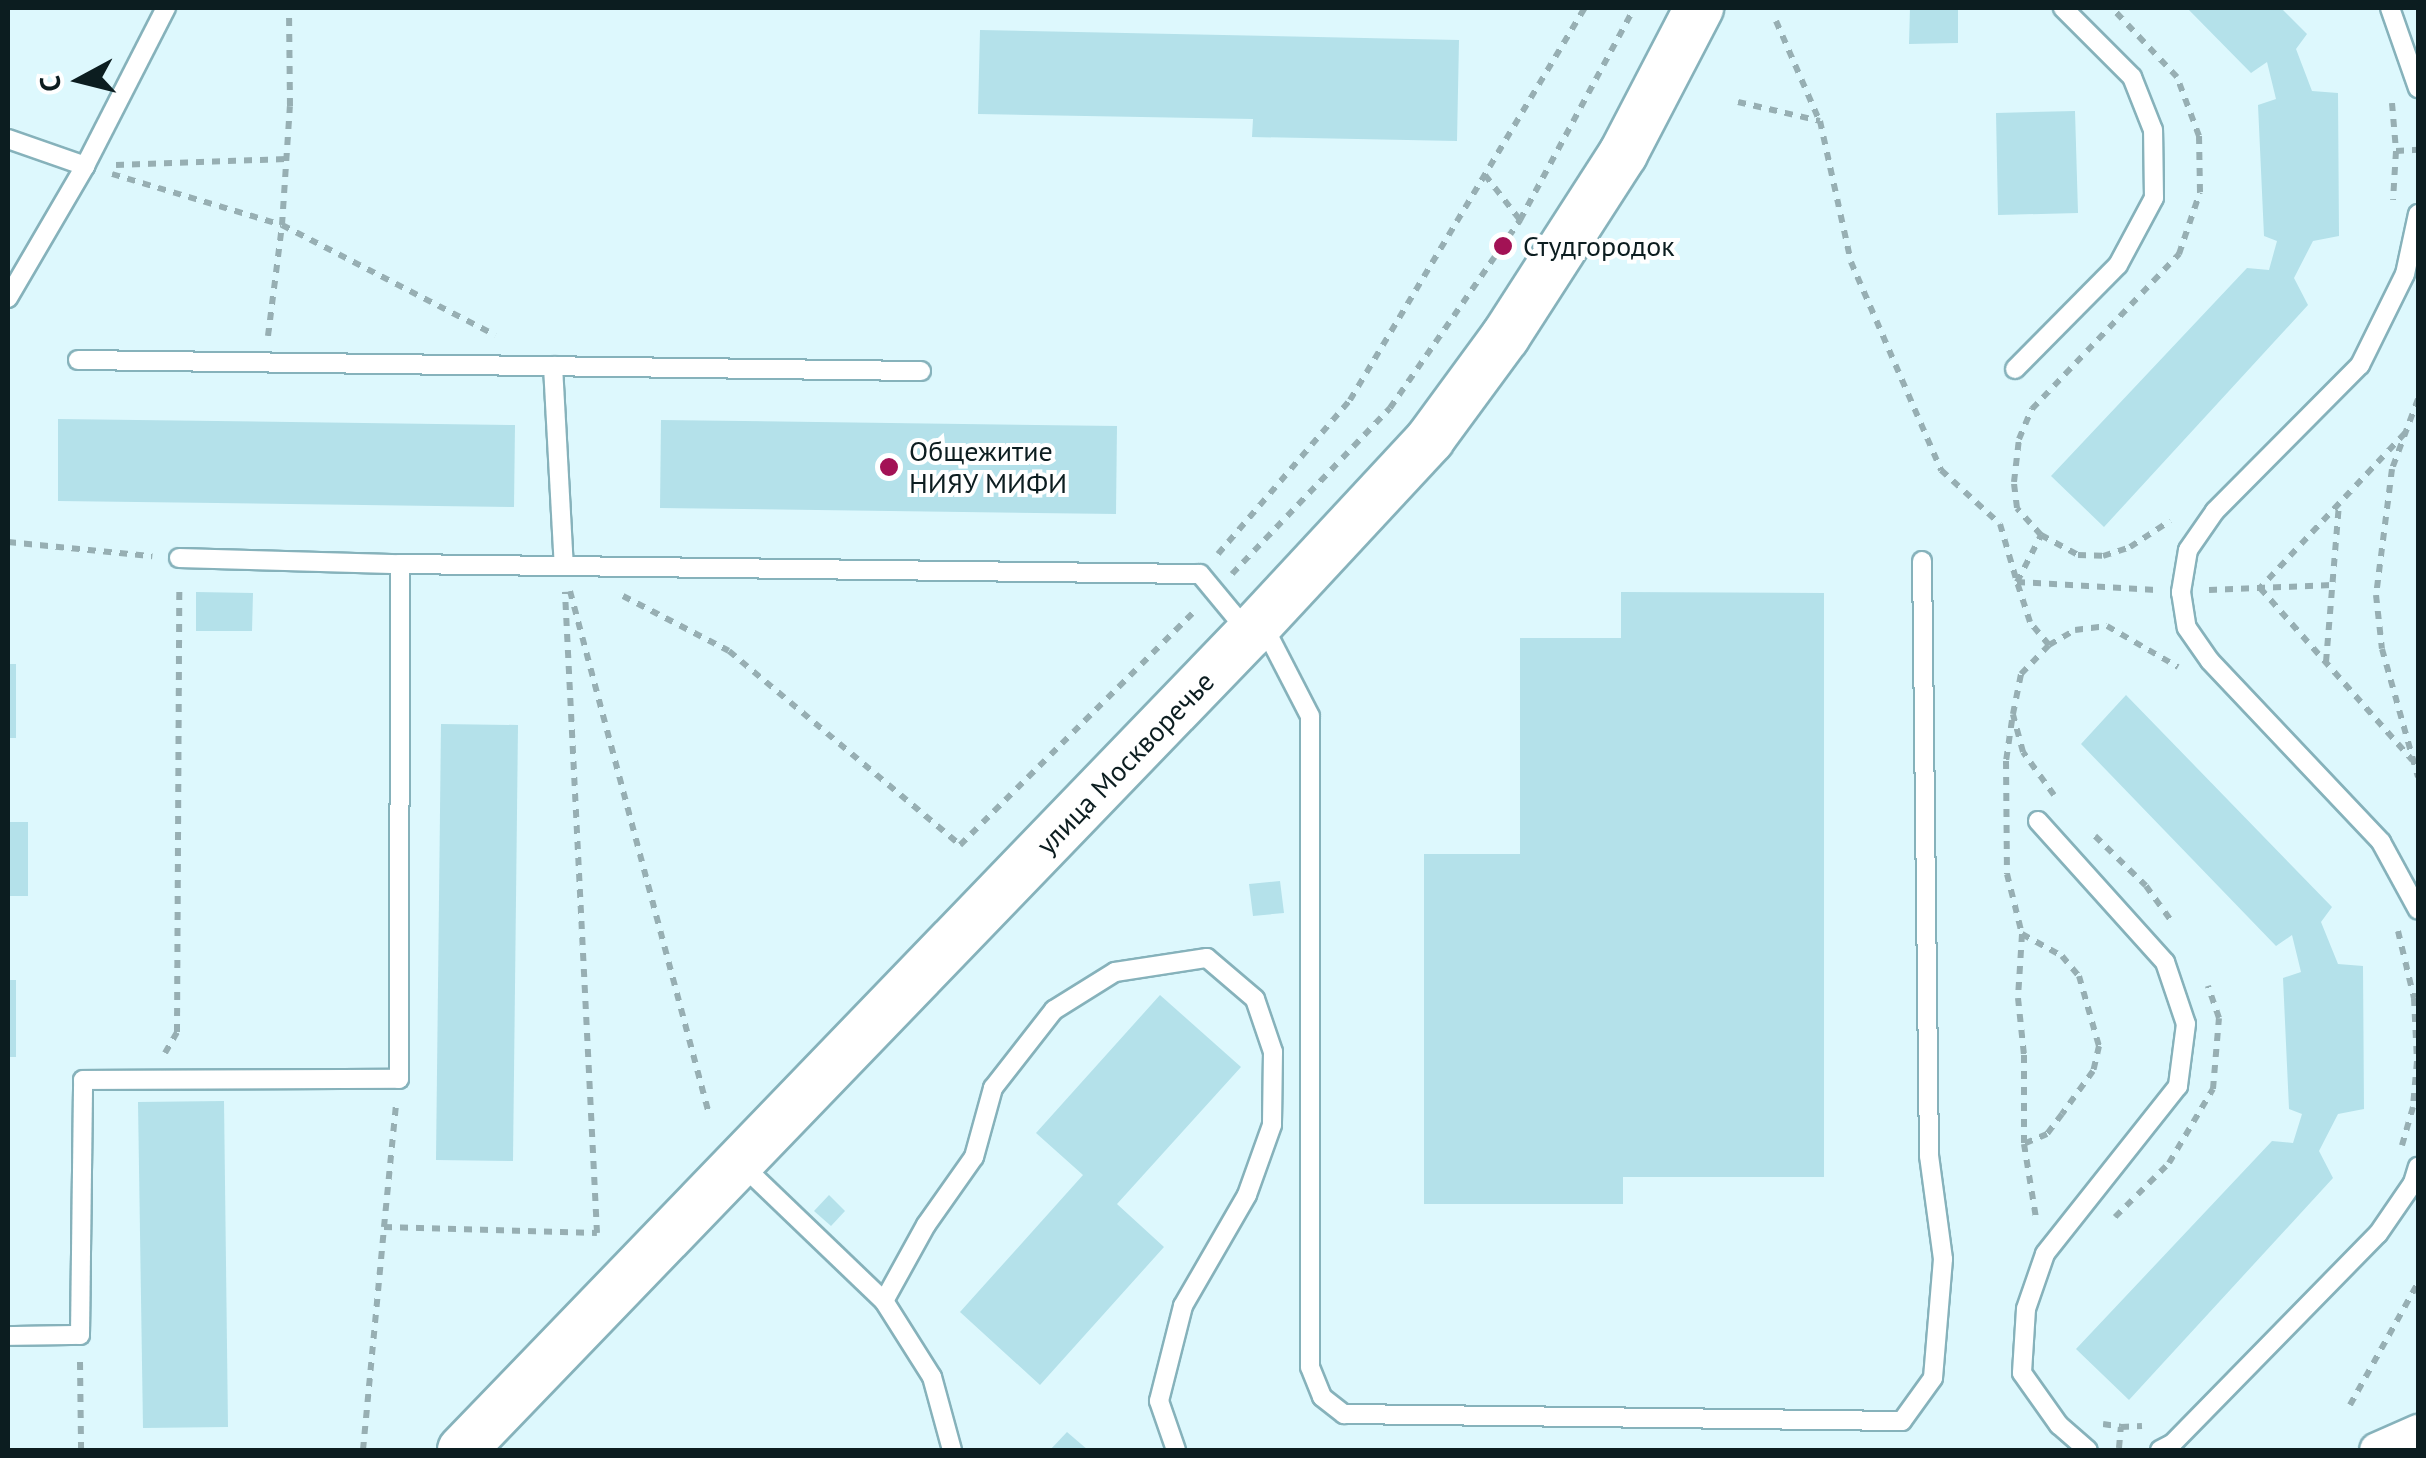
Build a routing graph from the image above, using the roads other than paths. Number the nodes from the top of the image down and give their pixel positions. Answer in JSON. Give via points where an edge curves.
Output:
{"nodes":[{"id":1,"x":166,"y":8,"type":"edge"},
{"id":2,"x":1699,"y":8,"type":"edge"},
{"id":3,"x":2063,"y":8,"type":"edge"},
{"id":4,"x":2390,"y":8,"type":"edge"},
{"id":5,"x":2418,"y":88,"type":"edge"},
{"id":6,"x":8,"y":139,"type":"edge"},
{"id":7,"x":85,"y":166,"type":"junction"},
{"id":8,"x":2418,"y":214,"type":"edge"},
{"id":9,"x":8,"y":298,"type":"edge"},
{"id":10,"x":78,"y":360,"type":"dead end"},
{"id":11,"x":553,"y":366,"type":"junction"},
{"id":12,"x":2016,"y":369,"type":"dead end"},
{"id":13,"x":921,"y":370,"type":"dead end"},
{"id":14,"x":179,"y":558,"type":"road end"},
{"id":15,"x":1922,"y":561,"type":"dead end"},
{"id":16,"x":400,"y":564,"type":"junction"},
{"id":17,"x":564,"y":566,"type":"junction"},
{"id":18,"x":1255,"y":627,"type":"junction"},
{"id":19,"x":2038,"y":821,"type":"dead end"},
{"id":20,"x":2418,"y":910,"type":"edge"},
{"id":21,"x":739,"y":1161,"type":"junction"},
{"id":22,"x":2418,"y":1167,"type":"edge"},
{"id":23,"x":884,"y":1301,"type":"junction"},
{"id":24,"x":8,"y":1336,"type":"edge"},
{"id":25,"x":2418,"y":1432,"type":"edge"},
{"id":26,"x":462,"y":1450,"type":"edge"},
{"id":27,"x":952,"y":1450,"type":"edge"},
{"id":28,"x":1176,"y":1450,"type":"edge"},
{"id":29,"x":2088,"y":1450,"type":"edge"},
{"id":30,"x":2160,"y":1450,"type":"edge"},
{"id":31,"x":2378,"y":1450,"type":"edge"}],
"edges":[{"from":1,"to":7,"type":"lane"},
{"from":2,"to":18,"type":"main road","name":"улица Москворечье","via":[[1623,154],[1448,418]]},
{"from":3,"to":12,"type":"lane","via":[[2132,76],[2153,130],[2154,198],[2118,265]]},
{"from":4,"to":5,"type":"lane"},
{"from":6,"to":7,"type":"lane"},
{"from":7,"to":9,"type":"lane"},
{"from":8,"to":20,"type":"lane","via":[[2405,274],[2360,365],[2214,512],[2188,550],[2181,592],[2187,628],[2210,661],[2381,842]]},
{"from":10,"to":11,"type":"lane"},
{"from":11,"to":13,"type":"lane"},
{"from":11,"to":17,"type":"lane"},
{"from":14,"to":16,"type":"lane"},
{"from":15,"to":18,"type":"lane","via":[[1928,1156],[1942,1259],[1933,1378],[1902,1422],[1344,1414],[1322,1397],[1310,1368],[1310,716]]},
{"from":16,"to":17,"type":"lane"},
{"from":16,"to":24,"type":"lane","via":[[399,1079],[83,1080],[80,1335]]},
{"from":17,"to":18,"type":"lane","via":[[1200,574]]},
{"from":18,"to":21,"type":"main road","name":"улица Москворечье"},
{"from":19,"to":29,"type":"lane","via":[[2165,962],[2186,1024],[2178,1086],[2045,1254],[2026,1309],[2022,1373],[2059,1425]]},
{"from":21,"to":23,"type":"lane"},
{"from":21,"to":26,"type":"main road","name":"улица Москворечье"},
{"from":22,"to":30,"type":"lane","via":[[2378,1234]]},
{"from":23,"to":27,"type":"lane","via":[[932,1377]]},
{"from":23,"to":28,"type":"lane","via":[[926,1224],[974,1157],[993,1088],[1054,1010],[1115,972],[1206,958],[1255,1000],[1273,1052],[1272,1125],[1247,1195],[1183,1306],[1159,1401]]},
{"from":25,"to":31,"type":"street"}]}
